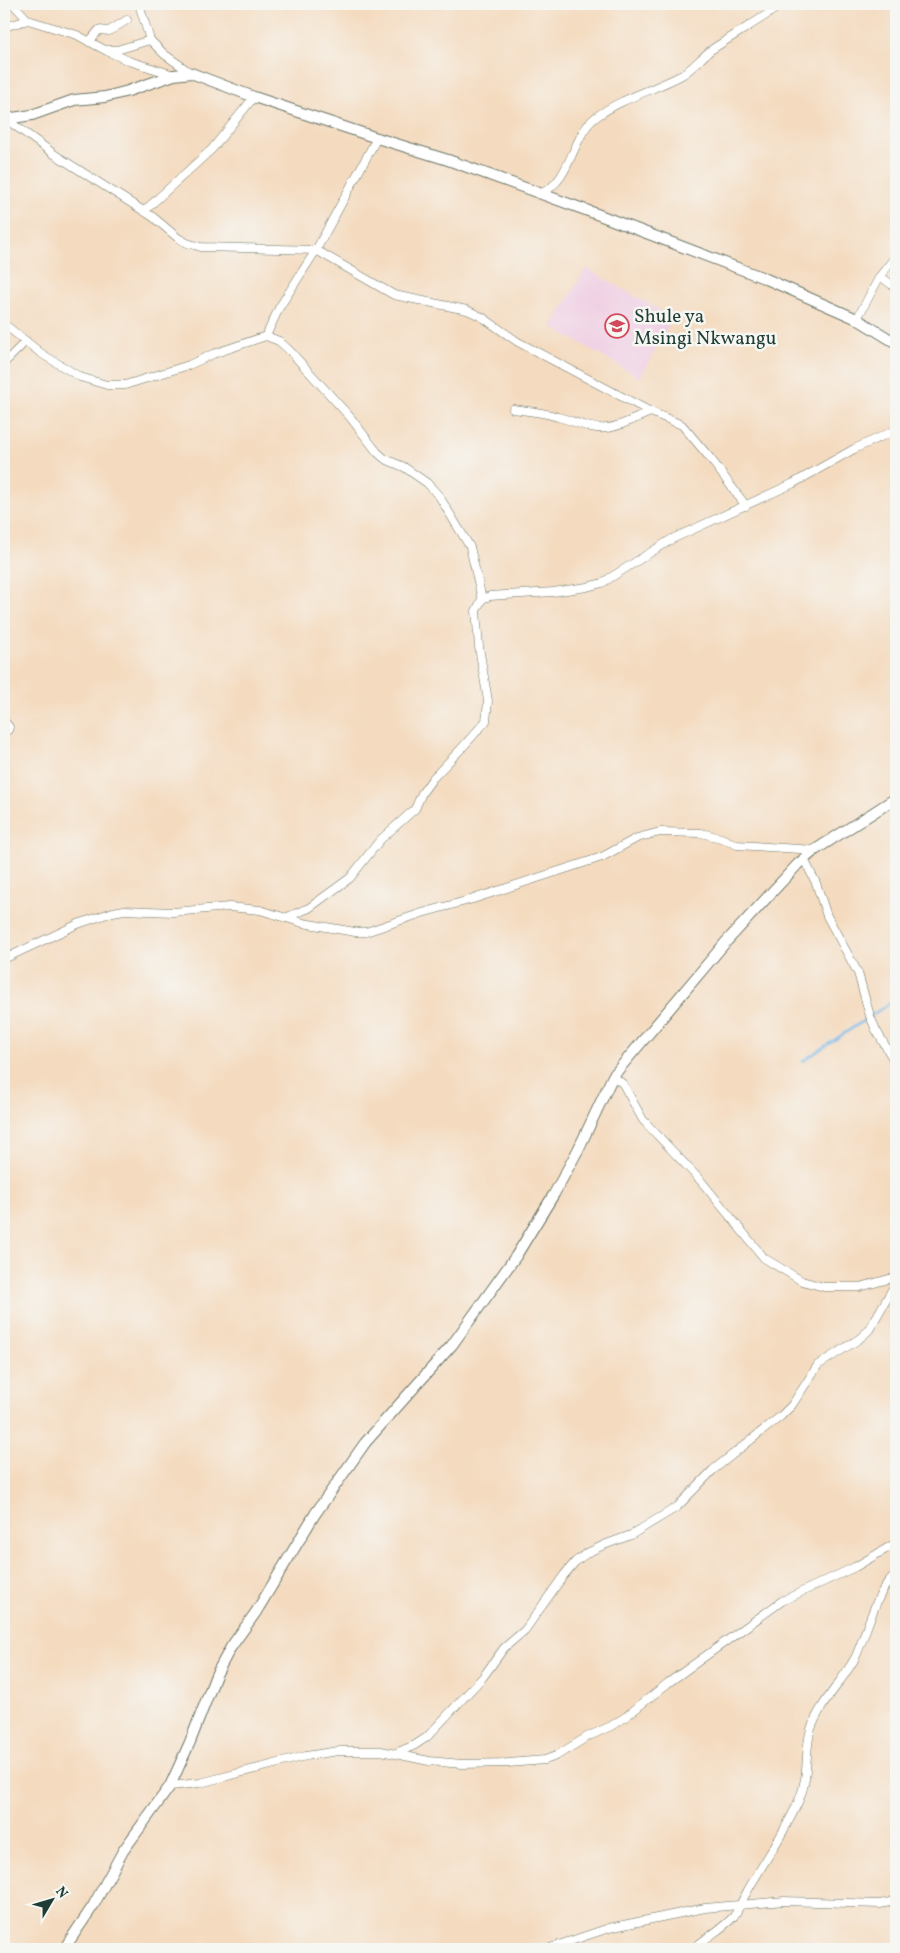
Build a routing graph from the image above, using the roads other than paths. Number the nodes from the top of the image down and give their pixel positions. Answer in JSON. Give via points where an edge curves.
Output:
{"nodes":[{"id":1,"x":13,"y":4,"type":"edge"},
{"id":2,"x":139,"y":4,"type":"edge"},
{"id":3,"x":782,"y":4,"type":"edge"},
{"id":4,"x":28,"y":20,"type":"junction"},
{"id":5,"x":127,"y":20,"type":"dead end"},
{"id":6,"x":4,"y":27,"type":"edge"},
{"id":7,"x":150,"y":40,"type":"junction"},
{"id":8,"x":89,"y":42,"type":"junction"},
{"id":9,"x":105,"y":50,"type":"junction"},
{"id":10,"x":191,"y":74,"type":"junction"},
{"id":11,"x":174,"y":75,"type":"junction"},
{"id":12,"x":254,"y":97,"type":"junction"},
{"id":13,"x":5,"y":118,"type":"edge"},
{"id":14,"x":377,"y":138,"type":"junction"},
{"id":15,"x":541,"y":193,"type":"junction"},
{"id":16,"x":144,"y":211,"type":"junction"},
{"id":17,"x":316,"y":250,"type":"junction"},
{"id":18,"x":896,"y":256,"type":"edge"},
{"id":19,"x":880,"y":276,"type":"junction"},
{"id":20,"x":896,"y":288,"type":"edge"},
{"id":21,"x":857,"y":319,"type":"junction"},
{"id":22,"x":4,"y":324,"type":"edge"},
{"id":23,"x":266,"y":336,"type":"junction"},
{"id":24,"x":26,"y":340,"type":"junction"},
{"id":25,"x":896,"y":343,"type":"edge"},
{"id":26,"x":4,"y":363,"type":"edge"},
{"id":27,"x":512,"y":409,"type":"dead end"},
{"id":28,"x":650,"y":412,"type":"junction"},
{"id":29,"x":896,"y":430,"type":"edge"},
{"id":30,"x":746,"y":506,"type":"junction"},
{"id":31,"x":482,"y":600,"type":"junction"},
{"id":32,"x":4,"y":721,"type":"edge"},
{"id":33,"x":4,"y":732,"type":"edge"},
{"id":34,"x":895,"y":803,"type":"edge"},
{"id":35,"x":815,"y":850,"type":"junction"},
{"id":36,"x":804,"y":859,"type":"junction"},
{"id":37,"x":285,"y":918,"type":"junction"},
{"id":38,"x":4,"y":959,"type":"edge"},
{"id":39,"x":896,"y":1064,"type":"edge"},
{"id":40,"x":613,"y":1076,"type":"junction"},
{"id":41,"x":896,"y":1277,"type":"edge"},
{"id":42,"x":896,"y":1283,"type":"edge"},
{"id":43,"x":896,"y":1543,"type":"edge"},
{"id":44,"x":896,"y":1574,"type":"edge"},
{"id":45,"x":396,"y":1753,"type":"junction"},
{"id":46,"x":170,"y":1786,"type":"junction"},
{"id":47,"x":896,"y":1899,"type":"edge"},
{"id":48,"x":740,"y":1905,"type":"junction"},
{"id":49,"x":64,"y":1949,"type":"edge"},
{"id":50,"x":547,"y":1949,"type":"edge"},
{"id":51,"x":693,"y":1949,"type":"edge"}],
"edges":[{"from":1,"to":4,"type":"street"},
{"from":2,"to":7,"type":"street"},
{"from":3,"to":15,"type":"street","via":[[682,74],[596,117],[583,130],[557,181],[550,190]]},
{"from":4,"to":6,"type":"street"},
{"from":4,"to":8,"type":"street","via":[[77,35]]},
{"from":5,"to":8,"type":"street","via":[[109,31],[99,30]]},
{"from":7,"to":9,"type":"street","via":[[117,50]]},
{"from":7,"to":10,"type":"street"},
{"from":8,"to":9,"type":"street"},
{"from":9,"to":11,"type":"street"},
{"from":10,"to":11,"type":"street"},
{"from":10,"to":12,"type":"street"},
{"from":11,"to":13,"type":"street","via":[[128,91],[74,100],[32,115]]},
{"from":12,"to":14,"type":"street"},
{"from":12,"to":16,"type":"street","via":[[212,149]]},
{"from":13,"to":16,"type":"street","via":[[54,154]]},
{"from":14,"to":15,"type":"street"},
{"from":14,"to":17,"type":"street"},
{"from":15,"to":21,"type":"street","via":[[764,278]]},
{"from":16,"to":17,"type":"street","via":[[178,238],[194,245]]},
{"from":17,"to":23,"type":"street","via":[[279,308]]},
{"from":17,"to":28,"type":"street","via":[[394,295],[467,310],[482,317],[518,342]]},
{"from":18,"to":19,"type":"street"},
{"from":19,"to":20,"type":"street"},
{"from":19,"to":21,"type":"street"},
{"from":21,"to":25,"type":"street"},
{"from":22,"to":24,"type":"street"},
{"from":23,"to":24,"type":"street","via":[[189,365],[125,384],[106,385],[80,378]]},
{"from":23,"to":31,"type":"street","via":[[290,351],[377,452],[404,466],[439,496],[470,547]]},
{"from":24,"to":26,"type":"street"},
{"from":27,"to":28,"type":"street","via":[[605,429]]},
{"from":28,"to":30,"type":"street","via":[[682,425]]},
{"from":29,"to":30,"type":"street","via":[[854,448]]},
{"from":30,"to":31,"type":"street","via":[[672,539],[602,583],[553,592],[490,596]]},
{"from":31,"to":37,"type":"street","via":[[476,611],[488,701],[486,720],[433,778],[415,809],[380,840],[350,878],[309,908]]},
{"from":32,"to":33,"type":"street","via":[[9,727]]},
{"from":34,"to":35,"type":"street"},
{"from":35,"to":36,"type":"street"},
{"from":35,"to":37,"type":"street","via":[[737,845],[702,833],[660,832],[637,838],[602,856],[366,932]]},
{"from":36,"to":39,"type":"street","via":[[827,916],[858,973],[876,1030]]},
{"from":36,"to":40,"type":"street","via":[[725,943]]},
{"from":37,"to":38,"type":"street","via":[[260,910],[229,907],[173,912],[124,910],[78,924]]},
{"from":40,"to":41,"type":"street","via":[[623,1084],[643,1120],[701,1181],[764,1258],[802,1281],[824,1287],[860,1287]]},
{"from":40,"to":46,"type":"street","via":[[578,1150],[516,1256],[452,1346],[354,1458],[231,1647]]},
{"from":42,"to":45,"type":"street","via":[[869,1330],[818,1365],[781,1416],[713,1470],[677,1507],[631,1535],[587,1553],[575,1562],[525,1630],[504,1648],[483,1677],[427,1737]]},
{"from":43,"to":45,"type":"street","via":[[855,1567],[782,1601],[624,1718],[556,1756],[535,1762],[462,1764]]},
{"from":44,"to":48,"type":"street","via":[[882,1591],[852,1663],[814,1722],[800,1798]]},
{"from":45,"to":46,"type":"street","via":[[322,1752],[208,1781]]},
{"from":46,"to":49,"type":"street","via":[[123,1851],[93,1906]]},
{"from":47,"to":48,"type":"street","via":[[880,1904],[800,1901]]},
{"from":48,"to":50,"type":"street","via":[[705,1908],[623,1925]]},
{"from":48,"to":51,"type":"street","via":[[731,1919]]}]}
